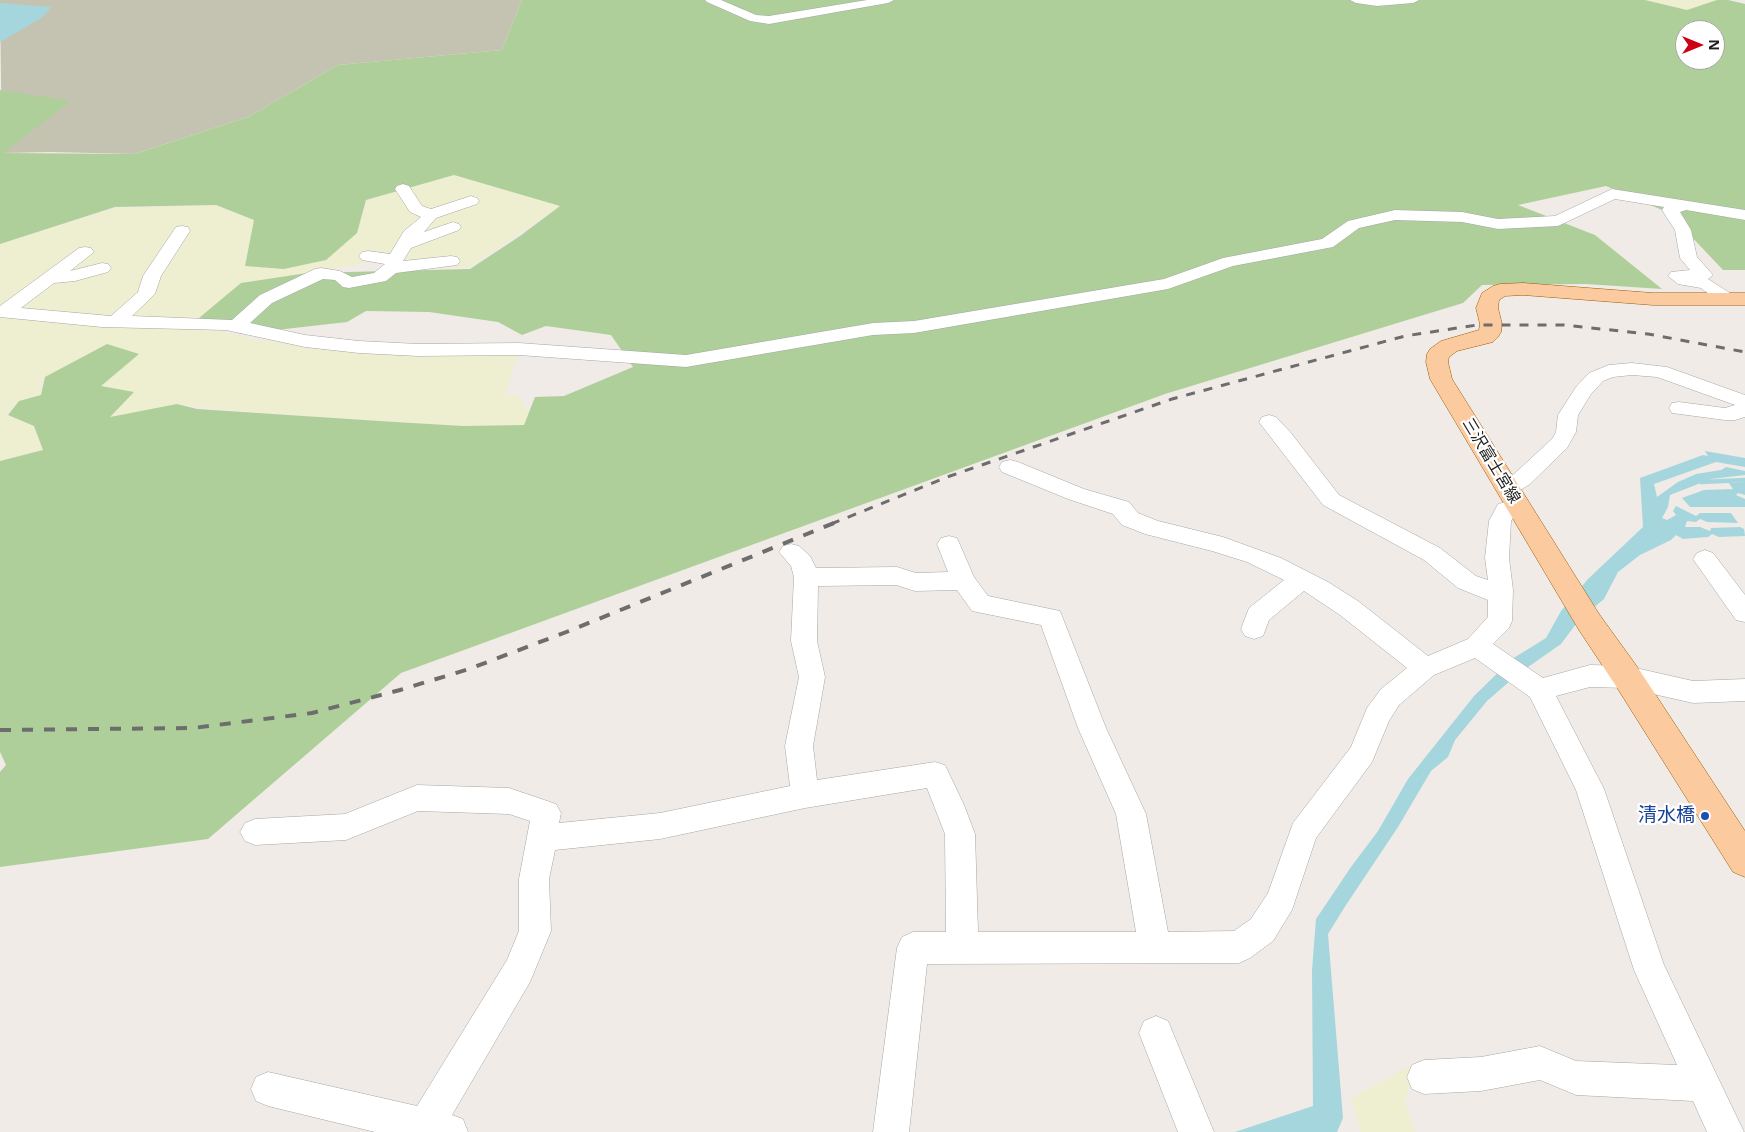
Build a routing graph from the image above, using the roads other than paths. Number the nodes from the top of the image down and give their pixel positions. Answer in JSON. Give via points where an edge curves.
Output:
{"nodes":[{"id":1,"x":711,"y":0,"type":"edge"},
{"id":2,"x":888,"y":0,"type":"edge"},
{"id":3,"x":1356,"y":0,"type":"edge"},
{"id":4,"x":1413,"y":0,"type":"edge"},
{"id":5,"x":403,"y":189,"type":"dead end"},
{"id":6,"x":471,"y":201,"type":"dead end"},
{"id":7,"x":1687,"y":205,"type":"junction"},
{"id":8,"x":430,"y":215,"type":"junction"},
{"id":9,"x":1745,"y":215,"type":"edge"},
{"id":10,"x":453,"y":227,"type":"dead end"},
{"id":11,"x":182,"y":231,"type":"dead end"},
{"id":12,"x":1301,"y":231,"type":"dead end"},
{"id":13,"x":1334,"y":238,"type":"junction"},
{"id":14,"x":85,"y":252,"type":"dead end"},
{"id":15,"x":368,"y":256,"type":"dead end"},
{"id":16,"x":397,"y":258,"type":"junction"},
{"id":17,"x":451,"y":261,"type":"dead end"},
{"id":18,"x":102,"y":268,"type":"dead end"},
{"id":19,"x":49,"y":278,"type":"junction"},
{"id":20,"x":1736,"y":299,"type":"edge"},
{"id":21,"x":1,"y":311,"type":"edge"},
{"id":22,"x":116,"y":321,"type":"junction"},
{"id":23,"x":236,"y":326,"type":"junction"},
{"id":24,"x":1744,"y":402,"type":"edge"},
{"id":25,"x":1679,"y":408,"type":"dead end"},
{"id":26,"x":1269,"y":422,"type":"dead end"},
{"id":27,"x":1010,"y":467,"type":"dead end"},
{"id":28,"x":1508,"y":488,"type":"junction"},
{"id":29,"x":1521,"y":510,"type":"junction"},
{"id":30,"x":950,"y":544,"type":"dead end"},
{"id":31,"x":791,"y":552,"type":"dead end"},
{"id":32,"x":1705,"y":559,"type":"dead end"},
{"id":33,"x":806,"y":577,"type":"junction"},
{"id":34,"x":1302,"y":579,"type":"junction"},
{"id":35,"x":963,"y":581,"type":"junction"},
{"id":36,"x":1501,"y":595,"type":"junction"},
{"id":37,"x":1745,"y":613,"type":"edge"},
{"id":38,"x":1254,"y":629,"type":"dead end"},
{"id":39,"x":1486,"y":653,"type":"junction"},
{"id":40,"x":1425,"y":668,"type":"junction"},
{"id":41,"x":1627,"y":677,"type":"junction"},
{"id":42,"x":1532,"y":684,"type":"junction"},
{"id":43,"x":1745,"y":690,"type":"edge"},
{"id":44,"x":805,"y":795,"type":"junction"},
{"id":45,"x":255,"y":832,"type":"dead end"},
{"id":46,"x":542,"y":838,"type":"junction"},
{"id":47,"x":1740,"y":844,"type":"edge"},
{"id":48,"x":1156,"y":947,"type":"junction"},
{"id":49,"x":962,"y":948,"type":"junction"},
{"id":50,"x":1156,"y":1033,"type":"dead end"},
{"id":51,"x":1424,"y":1077,"type":"dead end"},
{"id":52,"x":1703,"y":1084,"type":"junction"},
{"id":53,"x":268,"y":1089,"type":"dead end"},
{"id":54,"x":433,"y":1130,"type":"edge"},
{"id":55,"x":1196,"y":1131,"type":"edge"},
{"id":56,"x":891,"y":1132,"type":"edge"},
{"id":57,"x":1726,"y":1132,"type":"edge"}],
"edges":[{"from":1,"to":2,"type":"street","via":[[754,18]]},
{"from":3,"to":4,"type":"street","via":[[1377,3]]},
{"from":5,"to":8,"type":"street","via":[[416,209]]},
{"from":6,"to":8,"type":"street"},
{"from":7,"to":9,"type":"street"},
{"from":7,"to":13,"type":"street","via":[[1612,194],[1558,220],[1498,224],[1462,217],[1395,215],[1354,224]]},
{"from":7,"to":20,"type":"street","via":[[1670,210],[1683,230],[1690,258],[1704,275],[1677,276],[1706,284]]},
{"from":8,"to":16,"type":"street","via":[[410,235]]},
{"from":10,"to":16,"type":"street"},
{"from":11,"to":22,"type":"street","via":[[152,276],[146,294]]},
{"from":12,"to":13,"type":"street"},
{"from":13,"to":23,"type":"street","via":[[1327,243],[1229,262],[1168,284],[686,361],[519,349],[359,347],[305,341]]},
{"from":14,"to":19,"type":"street"},
{"from":15,"to":16,"type":"street"},
{"from":16,"to":17,"type":"street"},
{"from":16,"to":23,"type":"street","via":[[380,277],[349,283],[340,276],[321,273],[266,299]]},
{"from":18,"to":19,"type":"street","via":[[75,276]]},
{"from":19,"to":21,"type":"street"},
{"from":20,"to":28,"type":"main road","name":"三沢富士宮線","via":[[1653,299],[1523,289],[1500,290],[1489,297],[1490,332],[1485,337],[1449,346],[1438,354],[1437,362],[1441,378]]},
{"from":21,"to":22,"type":"street"},
{"from":22,"to":23,"type":"street"},
{"from":24,"to":25,"type":"street","via":[[1735,414]]},
{"from":24,"to":28,"type":"street","via":[[1660,371],[1632,368],[1609,371],[1596,377],[1583,391],[1568,415],[1566,432],[1560,443]]},
{"from":26,"to":36,"type":"street","via":[[1331,500],[1432,554],[1467,582]]},
{"from":27,"to":34,"type":"street","via":[[1121,508],[1130,519],[1153,528],[1255,556]]},
{"from":28,"to":29,"type":"main road","name":"三沢富士宮線"},
{"from":29,"to":36,"type":"street","via":[[1506,510],[1500,522],[1496,558]]},
{"from":29,"to":41,"type":"main road","name":"三沢富士宮線","via":[[1589,622]]},
{"from":30,"to":35,"type":"street"},
{"from":31,"to":33,"type":"street","via":[[802,562]]},
{"from":32,"to":37,"type":"street"},
{"from":33,"to":35,"type":"street","via":[[897,576],[915,582]]},
{"from":33,"to":44,"type":"street","via":[[804,642],[812,677],[799,746]]},
{"from":34,"to":38,"type":"street","via":[[1258,615]]},
{"from":34,"to":40,"type":"street","via":[[1349,608]]},
{"from":35,"to":48,"type":"street","via":[[981,604],[1051,618],[1092,728],[1131,814]]},
{"from":36,"to":39,"type":"street","via":[[1500,622],[1480,640]]},
{"from":39,"to":40,"type":"street"},
{"from":39,"to":42,"type":"street"},
{"from":40,"to":48,"type":"street","via":[[1390,697],[1377,716],[1362,754],[1303,832],[1281,900],[1262,930],[1239,947]]},
{"from":41,"to":42,"type":"street","via":[[1590,676]]},
{"from":41,"to":43,"type":"street","via":[[1692,692]]},
{"from":41,"to":47,"type":"main road","name":"三沢富士宮線"},
{"from":42,"to":52,"type":"street","via":[[1590,789],[1650,970]]},
{"from":44,"to":46,"type":"street","via":[[660,826]]},
{"from":44,"to":49,"type":"street","via":[[935,774],[960,834]]},
{"from":45,"to":46,"type":"street","via":[[346,828],[417,798],[509,801],[546,813]]},
{"from":46,"to":54,"type":"street","via":[[534,880],[535,931],[519,970]]},
{"from":48,"to":49,"type":"street"},
{"from":49,"to":56,"type":"street","via":[[913,948]]},
{"from":50,"to":55,"type":"street"},
{"from":51,"to":52,"type":"street","via":[[1481,1074],[1540,1063],[1576,1078]]},
{"from":52,"to":57,"type":"street"},
{"from":53,"to":54,"type":"street"}]}
